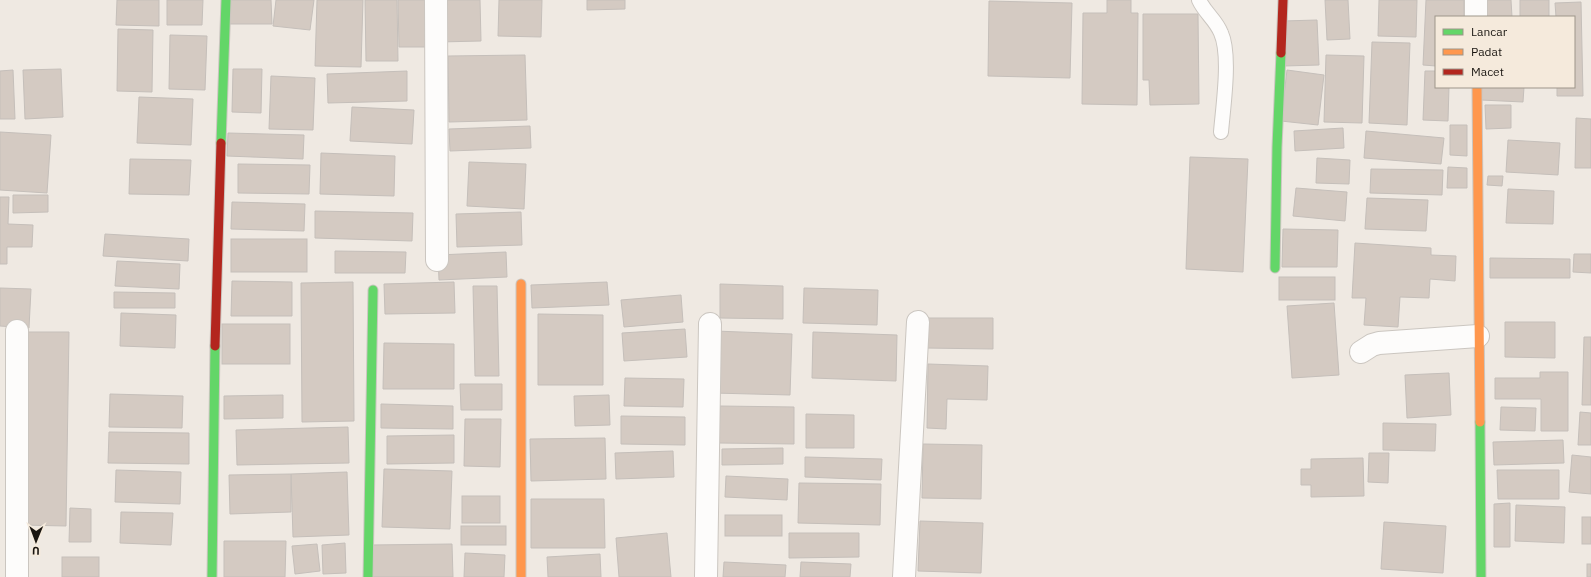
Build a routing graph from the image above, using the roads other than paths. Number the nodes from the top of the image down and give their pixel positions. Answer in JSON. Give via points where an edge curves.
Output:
{"nodes":[{"id":1,"x":226,"y":0,"type":"edge"},
{"id":2,"x":436,"y":0,"type":"edge"},
{"id":3,"x":1199,"y":0,"type":"edge"},
{"id":4,"x":1283,"y":0,"type":"edge"},
{"id":5,"x":1476,"y":0,"type":"edge"},
{"id":6,"x":1476,"y":16,"type":"edge"},
{"id":7,"x":1477,"y":88,"type":"edge"},
{"id":8,"x":1221,"y":132,"type":"dead end"},
{"id":9,"x":437,"y":260,"type":"dead end"},
{"id":10,"x":1275,"y":268,"type":"dead end"},
{"id":11,"x":521,"y":284,"type":"dead end"},
{"id":12,"x":373,"y":290,"type":"dead end"},
{"id":13,"x":918,"y":322,"type":"dead end"},
{"id":14,"x":710,"y":324,"type":"dead end"},
{"id":15,"x":17,"y":331,"type":"dead end"},
{"id":16,"x":1478,"y":336,"type":"junction"},
{"id":17,"x":1361,"y":352,"type":"dead end"},
{"id":18,"x":17,"y":577,"type":"edge"},
{"id":19,"x":212,"y":577,"type":"edge"},
{"id":20,"x":368,"y":577,"type":"edge"},
{"id":21,"x":521,"y":577,"type":"edge"},
{"id":22,"x":706,"y":577,"type":"edge"},
{"id":23,"x":904,"y":577,"type":"edge"},
{"id":24,"x":1481,"y":577,"type":"edge"}],
"edges":[{"from":1,"to":19,"type":"street","via":[[216,312]]},
{"from":2,"to":9,"type":"street"},
{"from":3,"to":8,"type":"lane","via":[[1208,15],[1216,21],[1225,49],[1226,78]]},
{"from":4,"to":10,"type":"street"},
{"from":5,"to":6,"type":"street"},
{"from":7,"to":16,"type":"street"},
{"from":11,"to":21,"type":"street"},
{"from":12,"to":20,"type":"street"},
{"from":13,"to":23,"type":"street"},
{"from":14,"to":22,"type":"street"},
{"from":15,"to":18,"type":"street"},
{"from":16,"to":17,"type":"street","via":[[1379,343]]},
{"from":16,"to":24,"type":"street"}]}
